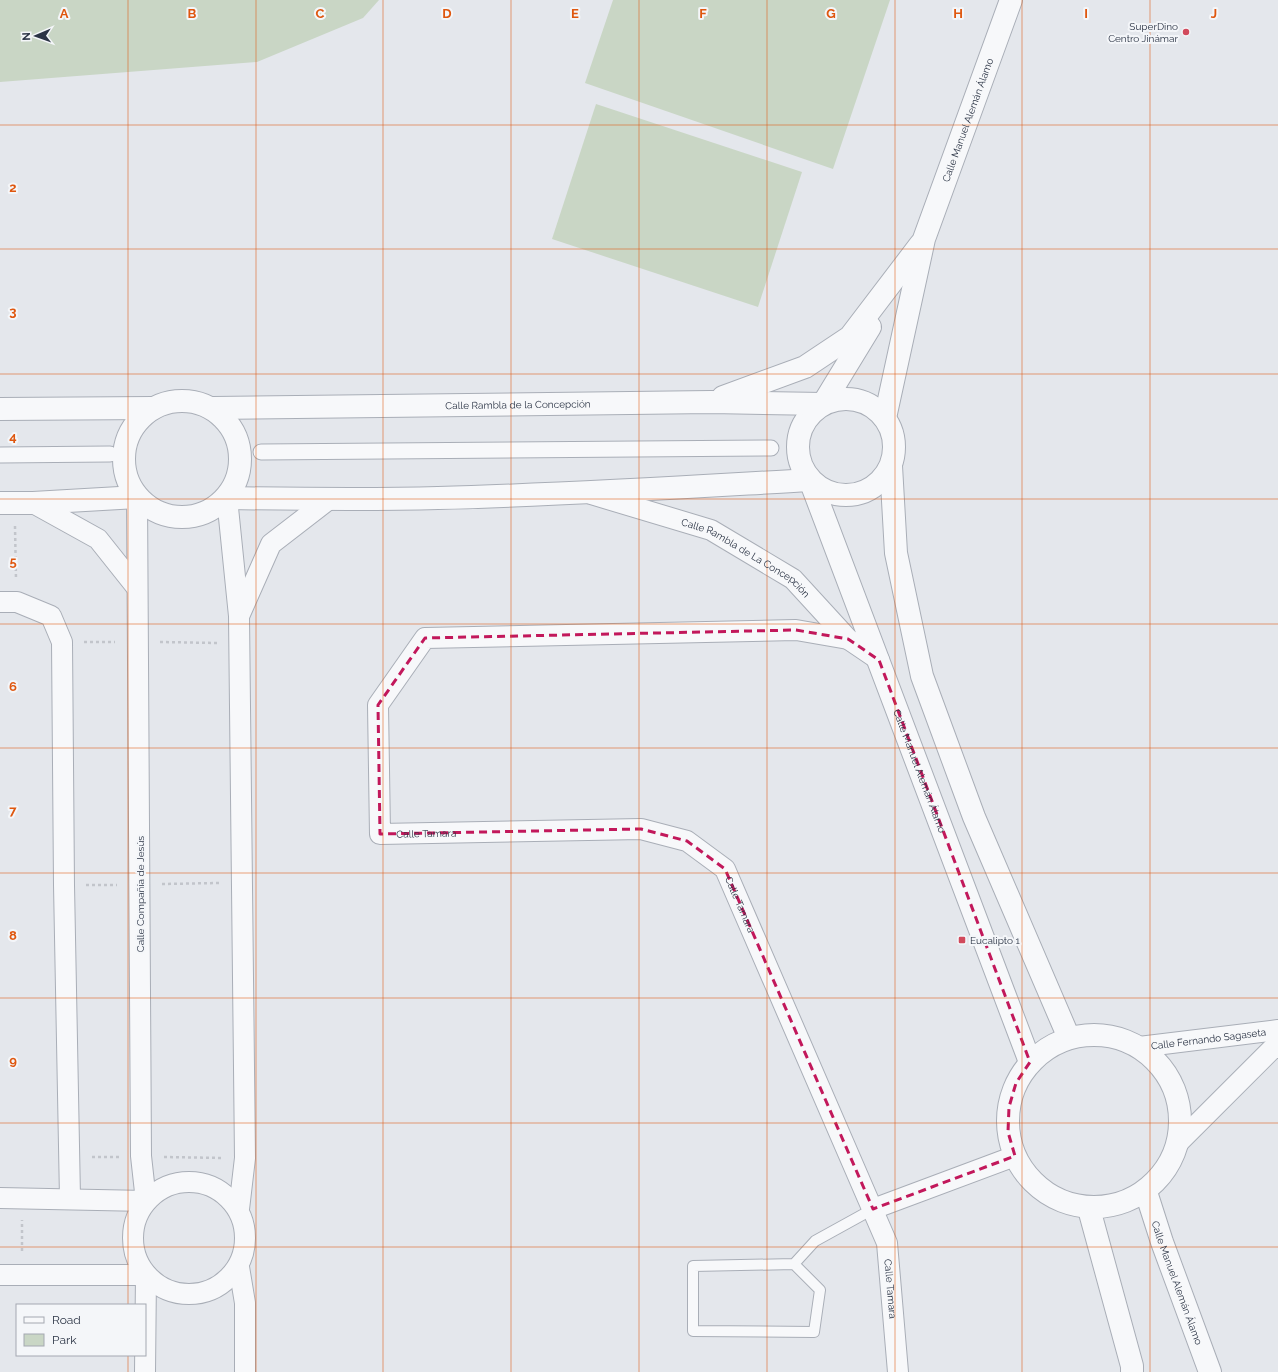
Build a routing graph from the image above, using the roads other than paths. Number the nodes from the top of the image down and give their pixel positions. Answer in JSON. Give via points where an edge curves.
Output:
{"nodes":[{"id":1,"x":1011,"y":0,"type":"edge"},
{"id":2,"x":924,"y":239,"type":"junction"},
{"id":3,"x":711,"y":402,"type":"junction"},
{"id":4,"x":823,"y":404,"type":"junction"},
{"id":5,"x":152,"y":408,"type":"junction"},
{"id":6,"x":213,"y":408,"type":"junction"},
{"id":7,"x":0,"y":409,"type":"edge"},
{"id":8,"x":885,"y":418,"type":"junction"},
{"id":9,"x":771,"y":448,"type":"dead end"},
{"id":10,"x":261,"y":452,"type":"dead end"},
{"id":11,"x":110,"y":454,"type":"dead end"},
{"id":12,"x":0,"y":455,"type":"edge"},
{"id":13,"x":891,"y":466,"type":"junction"},
{"id":14,"x":810,"y":480,"type":"junction"},
{"id":15,"x":589,"y":493,"type":"junction"},
{"id":16,"x":136,"y":497,"type":"junction"},
{"id":17,"x":227,"y":498,"type":"junction"},
{"id":18,"x":328,"y":500,"type":"junction"},
{"id":19,"x":0,"y":503,"type":"edge"},
{"id":20,"x":33,"y":503,"type":"junction"},
{"id":21,"x":137,"y":588,"type":"junction"},
{"id":22,"x":0,"y":602,"type":"edge"},
{"id":23,"x":239,"y":616,"type":"junction"},
{"id":24,"x":848,"y":639,"type":"junction"},
{"id":25,"x":879,"y":660,"type":"junction"},
{"id":26,"x":1278,"y":1030,"type":"edge"},
{"id":27,"x":1069,"y":1038,"type":"junction"},
{"id":28,"x":1278,"y":1043,"type":"edge"},
{"id":29,"x":1139,"y":1047,"type":"junction"},
{"id":30,"x":1030,"y":1062,"type":"junction"},
{"id":31,"x":1179,"y":1142,"type":"junction"},
{"id":32,"x":1015,"y":1156,"type":"junction"},
{"id":33,"x":1146,"y":1192,"type":"junction"},
{"id":34,"x":0,"y":1198,"type":"edge"},
{"id":35,"x":70,"y":1198,"type":"junction"},
{"id":36,"x":146,"y":1201,"type":"junction"},
{"id":37,"x":873,"y":1209,"type":"junction"},
{"id":38,"x":1089,"y":1209,"type":"junction"},
{"id":39,"x":239,"y":1210,"type":"junction"},
{"id":40,"x":794,"y":1264,"type":"junction"},
{"id":41,"x":239,"y":1267,"type":"junction"},
{"id":42,"x":0,"y":1275,"type":"edge"},
{"id":43,"x":146,"y":1275,"type":"junction"},
{"id":44,"x":146,"y":1372,"type":"edge"},
{"id":45,"x":245,"y":1372,"type":"edge"},
{"id":46,"x":898,"y":1372,"type":"edge"},
{"id":47,"x":1132,"y":1372,"type":"edge"},
{"id":48,"x":1210,"y":1372,"type":"edge"}],
"edges":[{"from":1,"to":2,"type":"street","name":"Calle Manuel Alemán Álamo"},
{"from":2,"to":3,"type":"street","via":[[850,337],[805,367]]},
{"from":2,"to":4,"type":"street","name":"Calle Manuel Alemán Álamo"},
{"from":2,"to":8,"type":"street","name":"Calle Manuel Alemán Álamo"},
{"from":3,"to":4,"type":"street","name":"Calle Rambla de la Concepción"},
{"from":3,"to":6,"type":"street","name":"Calle Rambla de la Concepción"},
{"from":4,"to":8,"type":"street","via":[[836,399],[850,398],[876,408]]},
{"from":4,"to":14,"type":"street","via":[[811,412],[798,438],[798,454],[802,468]]},
{"from":5,"to":6,"type":"street","via":[[172,401],[193,401]]},
{"from":5,"to":7,"type":"street"},
{"from":5,"to":16,"type":"street","via":[[134,425],[124,448],[125,474]]},
{"from":6,"to":17,"type":"street","via":[[228,422],[238,440],[241,460],[237,481]]},
{"from":8,"to":13,"type":"street","via":[[893,433],[894,450]]},
{"from":9,"to":10,"type":"street"},
{"from":11,"to":12,"type":"street"},
{"from":13,"to":14,"type":"street","via":[[884,478],[861,493],[834,494],[821,489]]},
{"from":13,"to":27,"type":"street","via":[[896,553],[922,676],[974,818]]},
{"from":14,"to":15,"type":"street"},
{"from":14,"to":25,"type":"street","name":"Calle Manuel Alemán Álamo"},
{"from":15,"to":18,"type":"street"},
{"from":15,"to":24,"type":"street","name":"Calle Rambla de La Concepción","via":[[711,530],[793,579]]},
{"from":16,"to":17,"type":"street","via":[[157,512],[181,518],[206,513]]},
{"from":16,"to":20,"type":"street"},
{"from":16,"to":21,"type":"street","name":"Calle Compañía de Jesús"},
{"from":17,"to":18,"type":"street"},
{"from":17,"to":23,"type":"street"},
{"from":18,"to":23,"type":"street","via":[[271,544]]},
{"from":19,"to":20,"type":"street"},
{"from":20,"to":21,"type":"street","via":[[98,539]]},
{"from":21,"to":36,"type":"street","name":"Calle Compañía de Jesús","via":[[141,1156]]},
{"from":22,"to":35,"type":"street","via":[[17,602],[51,616],[62,642]]},
{"from":23,"to":39,"type":"street","via":[[245,1158]]},
{"from":24,"to":25,"type":"street","name":"Calle Rambla de La Concepción"},
{"from":24,"to":37,"type":"street","name":"Calle Tamara","via":[[796,630],[425,638],[378,705],[380,834],[641,829],[687,841],[725,870]]},
{"from":25,"to":30,"type":"street","name":"Calle Manuel Alemán Álamo"},
{"from":26,"to":29,"type":"street","name":"Calle Fernando Sagaseta"},
{"from":27,"to":29,"type":"street","via":[[1105,1035]]},
{"from":27,"to":30,"type":"street","via":[[1042,1052]]},
{"from":28,"to":31,"type":"street","name":"Calle Fernando Sagaseta"},
{"from":29,"to":31,"type":"street","via":[[1160,1064],[1175,1088],[1181,1115]]},
{"from":30,"to":32,"type":"street","via":[[1016,1083],[1009,1107],[1008,1132]]},
{"from":31,"to":33,"type":"street","via":[[1167,1170]]},
{"from":32,"to":37,"type":"street"},
{"from":32,"to":38,"type":"street","via":[[1032,1182],[1058,1201]]},
{"from":33,"to":38,"type":"street","via":[[1119,1206]]},
{"from":33,"to":48,"type":"street","name":"Calle Manuel Alemán Álamo"},
{"from":34,"to":35,"type":"street"},
{"from":35,"to":36,"type":"street"},
{"from":36,"to":39,"type":"street","via":[[168,1185],[195,1181],[220,1190]]},
{"from":36,"to":43,"type":"street","via":[[134,1224],[134,1252]]},
{"from":37,"to":40,"type":"lane","via":[[815,1241]]},
{"from":37,"to":46,"type":"street","name":"Calle Tamara","via":[[887,1243]]},
{"from":38,"to":47,"type":"street"},
{"from":39,"to":41,"type":"street","via":[[246,1228],[246,1248]]},
{"from":40,"to":40,"type":"lane","via":[[693,1266],[693,1331],[814,1332],[820,1290]]},
{"from":41,"to":43,"type":"street","via":[[220,1287],[195,1295],[168,1291]]},
{"from":41,"to":45,"type":"street","via":[[245,1303]]},
{"from":42,"to":43,"type":"street"},
{"from":43,"to":44,"type":"street"}]}
